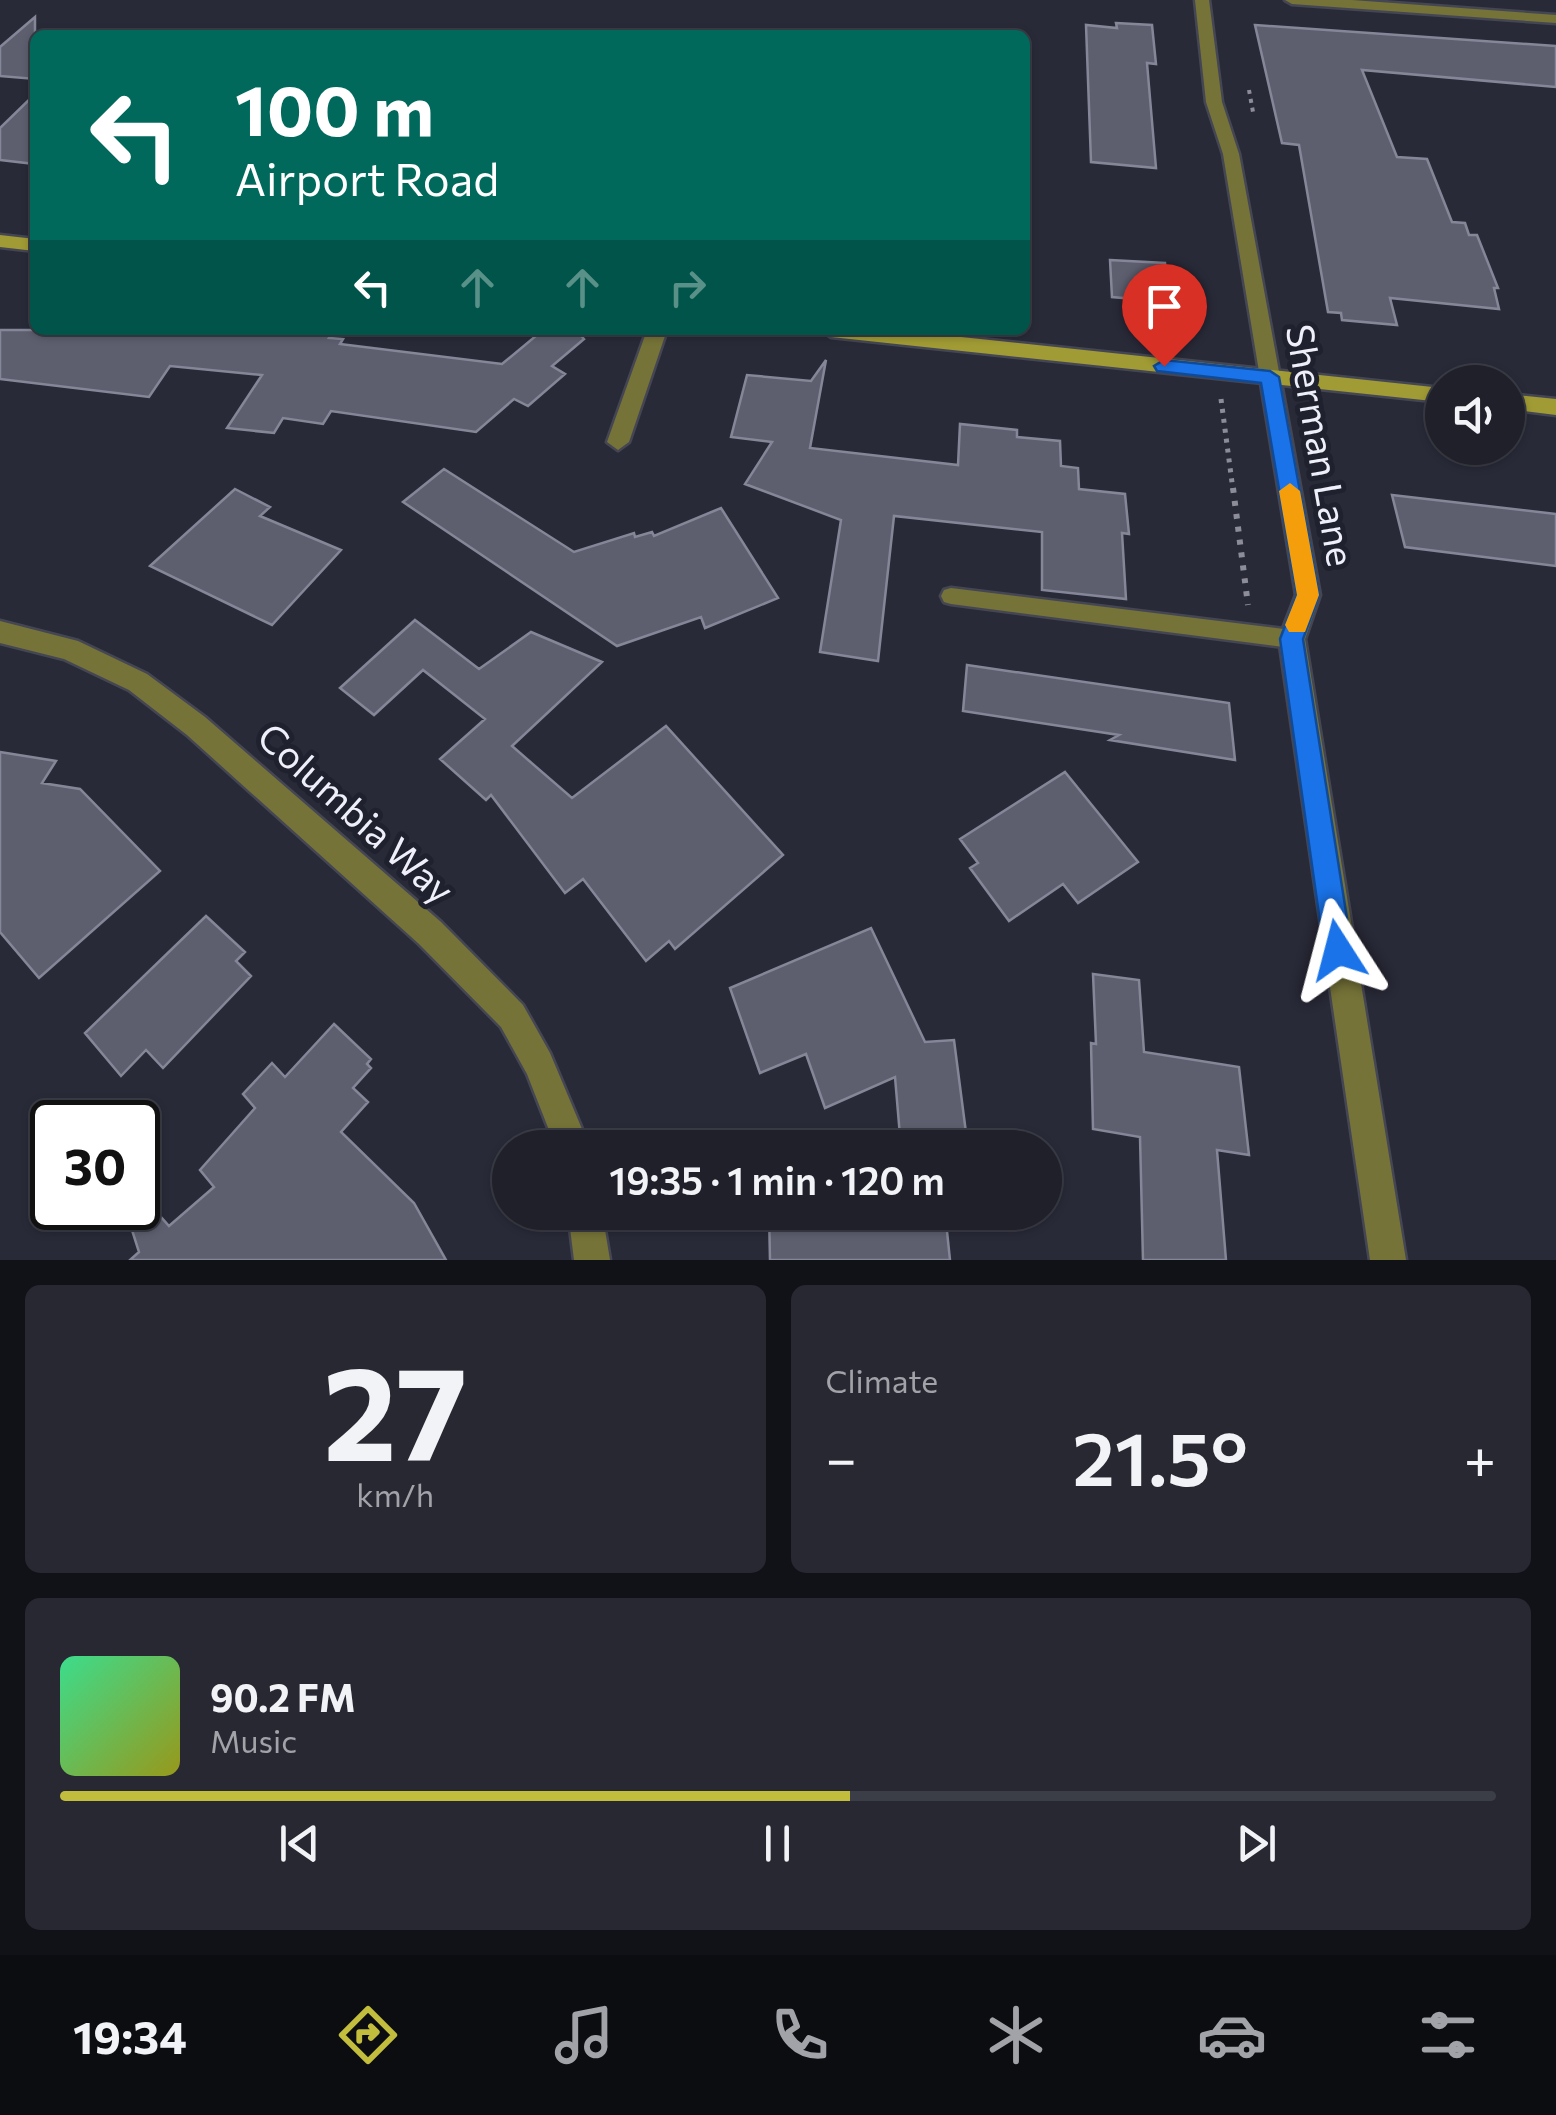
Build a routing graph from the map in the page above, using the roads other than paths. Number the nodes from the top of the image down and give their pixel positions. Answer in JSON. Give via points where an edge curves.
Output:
{"nodes":[{"id":1,"x":1202,"y":0,"type":"edge"},
{"id":2,"x":1292,"y":0,"type":"edge"},
{"id":3,"x":1398,"y":4,"type":"edge"},
{"id":4,"x":1556,"y":19,"type":"edge"},
{"id":5,"x":0,"y":241,"type":"edge"},
{"id":6,"x":30,"y":244,"type":"edge"},
{"id":7,"x":655,"y":335,"type":"edge"},
{"id":8,"x":877,"y":335,"type":"edge"},
{"id":9,"x":1270,"y":377,"type":"junction"},
{"id":10,"x":1425,"y":393,"type":"edge"},
{"id":11,"x":1525,"y":404,"type":"edge"},
{"id":12,"x":1556,"y":407,"type":"edge"},
{"id":13,"x":618,"y":442,"type":"dead end"},
{"id":14,"x":951,"y":596,"type":"dead end"},
{"id":15,"x":0,"y":632,"type":"edge"},
{"id":16,"x":1292,"y":639,"type":"junction"},
{"id":17,"x":566,"y":1130,"type":"edge"},
{"id":18,"x":588,"y":1230,"type":"edge"},
{"id":19,"x":592,"y":1260,"type":"edge"},
{"id":20,"x":1388,"y":1260,"type":"edge"}],
"edges":[{"from":1,"to":9,"type":"street","name":"Sherman Lane","via":[[1214,102],[1231,154]]},
{"from":2,"to":3,"type":"street"},
{"from":3,"to":4,"type":"street"},
{"from":5,"to":6,"type":"street"},
{"from":7,"to":13,"type":"street"},
{"from":8,"to":9,"type":"street"},
{"from":9,"to":10,"type":"street"},
{"from":9,"to":16,"type":"street","name":"Sherman Lane","via":[[1308,595]]},
{"from":11,"to":12,"type":"street"},
{"from":14,"to":16,"type":"lane"},
{"from":15,"to":17,"type":"street","name":"Columbia Way","via":[[69,649],[138,682],[196,726],[512,1016]]},
{"from":16,"to":20,"type":"street","name":"Sherman Lane"},
{"from":18,"to":19,"type":"street"}]}
